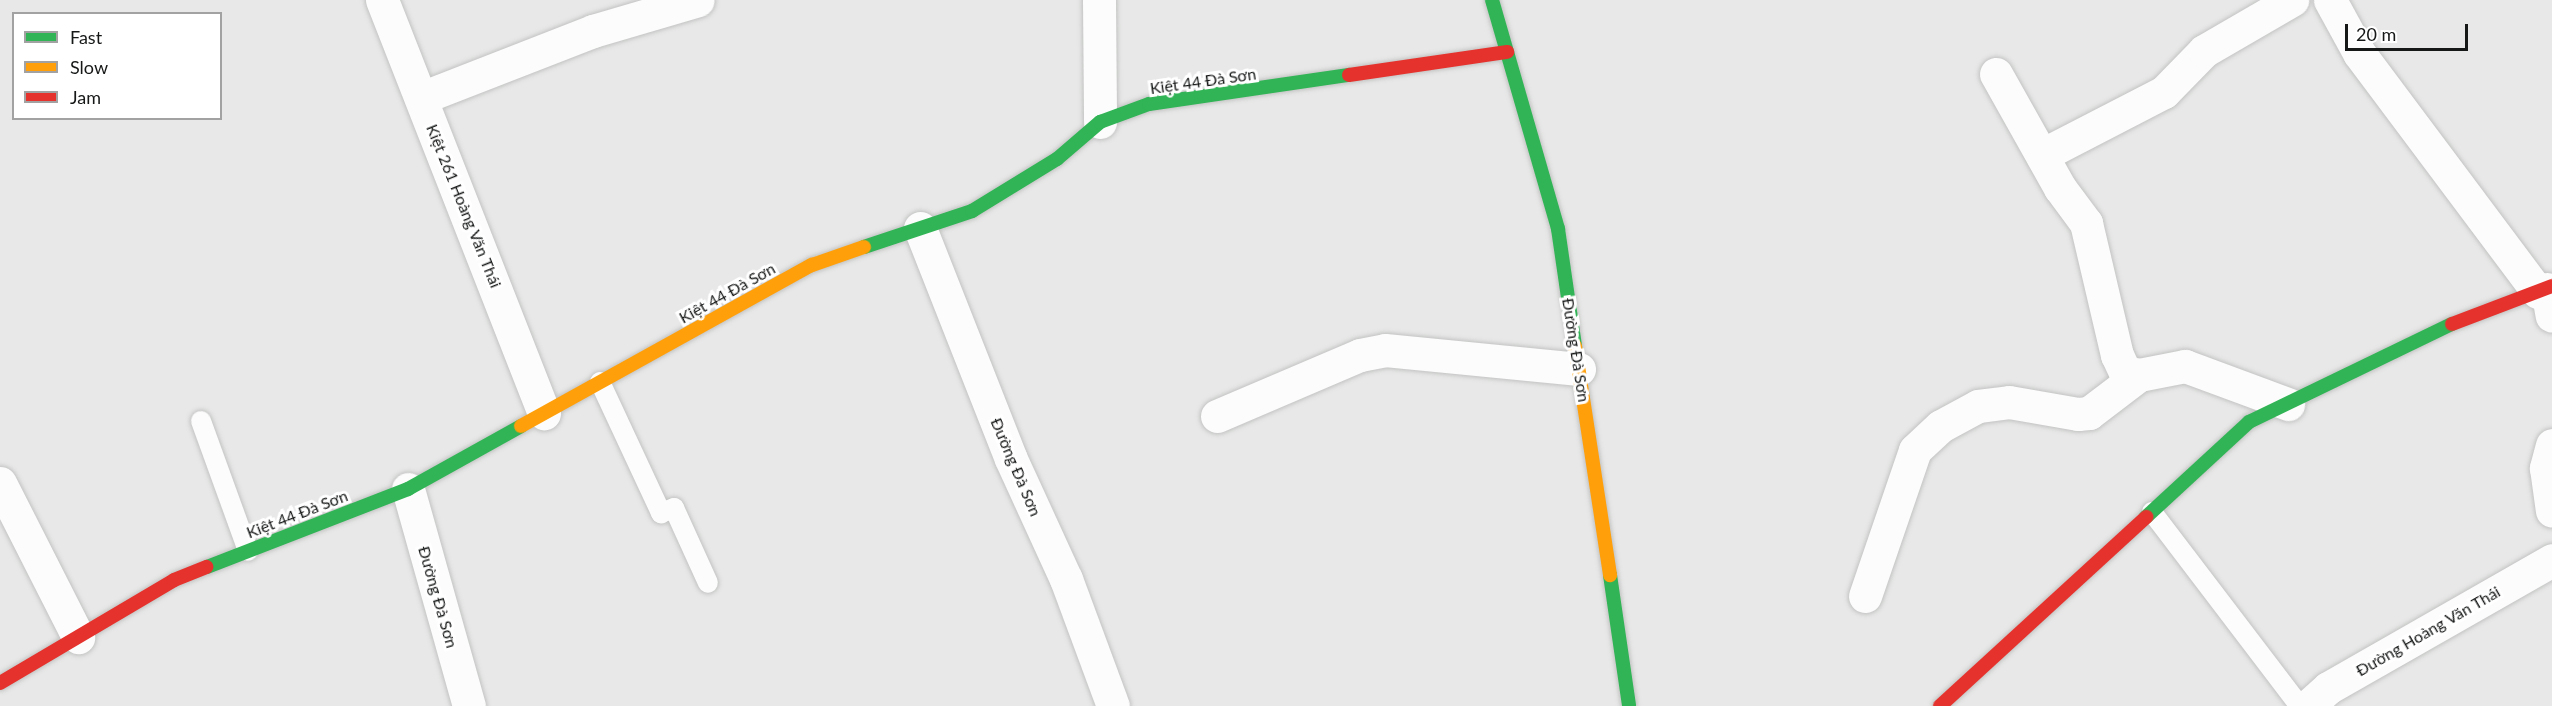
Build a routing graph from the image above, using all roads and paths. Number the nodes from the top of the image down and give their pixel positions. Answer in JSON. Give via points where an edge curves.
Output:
{"nodes":[{"id":1,"x":382,"y":0,"type":"edge"},
{"id":2,"x":698,"y":0,"type":"edge"},
{"id":3,"x":1099,"y":0,"type":"edge"},
{"id":4,"x":1492,"y":0,"type":"edge"},
{"id":5,"x":2292,"y":0,"type":"edge"},
{"id":6,"x":2330,"y":0,"type":"edge"},
{"id":7,"x":1507,"y":52,"type":"junction"},
{"id":8,"x":1996,"y":74,"type":"dead end"},
{"id":9,"x":420,"y":98,"type":"junction"},
{"id":10,"x":1100,"y":122,"type":"junction"},
{"id":11,"x":2042,"y":155,"type":"junction"},
{"id":12,"x":920,"y":228,"type":"junction"},
{"id":13,"x":2547,"y":296,"type":"edge"},
{"id":14,"x":1579,"y":369,"type":"junction"},
{"id":15,"x":2139,"y":375,"type":"junction"},
{"id":16,"x":600,"y":382,"type":"junction"},
{"id":17,"x":2289,"y":404,"type":"junction"},
{"id":18,"x":544,"y":413,"type":"junction"},
{"id":19,"x":1217,"y":416,"type":"dead end"},
{"id":20,"x":201,"y":421,"type":"dead end"},
{"id":21,"x":2552,"y":445,"type":"edge"},
{"id":22,"x":0,"y":483,"type":"edge"},
{"id":23,"x":408,"y":489,"type":"junction"},
{"id":24,"x":2552,"y":511,"type":"edge"},
{"id":25,"x":2152,"y":512,"type":"junction"},
{"id":26,"x":248,"y":551,"type":"junction"},
{"id":27,"x":2552,"y":560,"type":"edge"},
{"id":28,"x":708,"y":583,"type":"dead end"},
{"id":29,"x":1865,"y":596,"type":"dead end"},
{"id":30,"x":78,"y":637,"type":"junction"},
{"id":31,"x":0,"y":683,"type":"edge"},
{"id":32,"x":469,"y":706,"type":"edge"},
{"id":33,"x":1113,"y":706,"type":"edge"},
{"id":34,"x":1629,"y":706,"type":"edge"},
{"id":35,"x":1940,"y":706,"type":"edge"},
{"id":36,"x":2300,"y":706,"type":"edge"},
{"id":37,"x":2308,"y":706,"type":"edge"}],
"edges":[{"from":1,"to":9,"type":"street","name":"Kiệt 261 Hoàng Văn Thái"},
{"from":2,"to":9,"type":"street","via":[[593,31]]},
{"from":3,"to":10,"type":"street"},
{"from":4,"to":7,"type":"street","name":"Đường Đà Sơn"},
{"from":5,"to":11,"type":"street","via":[[2204,51],[2164,92]]},
{"from":6,"to":13,"type":"street","via":[[2359,53]]},
{"from":7,"to":10,"type":"street","name":"Kiệt 44 Đà Sơn","via":[[1149,104]]},
{"from":7,"to":14,"type":"street","name":"Đường Đà Sơn","via":[[1558,229]]},
{"from":8,"to":11,"type":"street"},
{"from":9,"to":18,"type":"street","name":"Kiệt 261 Hoàng Văn Thái"},
{"from":10,"to":12,"type":"street","name":"Kiệt 44 Đà Sơn","via":[[1057,159],[972,211]]},
{"from":11,"to":15,"type":"street","via":[[2086,223],[2117,355],[2125,372]]},
{"from":12,"to":16,"type":"street","name":"Kiệt 44 Đà Sơn","via":[[812,265]]},
{"from":12,"to":33,"type":"street","name":"Đường Đà Sơn","via":[[1011,459],[1066,579]]},
{"from":13,"to":17,"type":"street","via":[[2467,317]]},
{"from":14,"to":19,"type":"street","via":[[1385,350],[1360,355]]},
{"from":14,"to":34,"type":"street","name":"Đường Đà Sơn"},
{"from":15,"to":17,"type":"street","via":[[2186,366]]},
{"from":15,"to":29,"type":"street","via":[[2089,413],[2009,402],[1978,406],[1941,426],[1915,450]]},
{"from":16,"to":18,"type":"street","name":"Kiệt 44 Đà Sơn"},
{"from":16,"to":28,"type":"lane","via":[[661,513],[674,508]]},
{"from":17,"to":25,"type":"street","via":[[2249,422]]},
{"from":18,"to":23,"type":"street","name":"Kiệt 44 Đà Sơn"},
{"from":20,"to":26,"type":"lane"},
{"from":21,"to":24,"type":"street","via":[[2546,468]]},
{"from":22,"to":30,"type":"street"},
{"from":23,"to":26,"type":"street","name":"Kiệt 44 Đà Sơn"},
{"from":23,"to":32,"type":"street","name":"Đường Đà Sơn"},
{"from":25,"to":35,"type":"street"},
{"from":25,"to":36,"type":"lane"},
{"from":26,"to":30,"type":"street","name":"Kiệt 44 Đà Sơn","via":[[174,580]]},
{"from":27,"to":37,"type":"street","name":"Đường Hoàng Văn Thái","via":[[2328,688]]},
{"from":30,"to":31,"type":"street","name":"Kiệt 44 Đà Sơn"}]}
